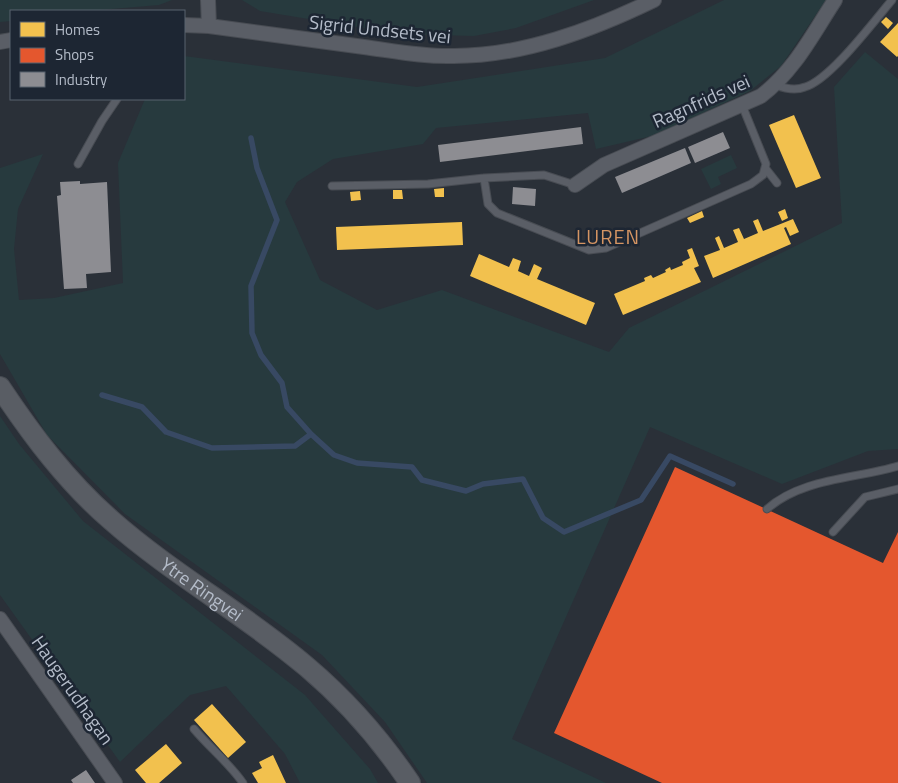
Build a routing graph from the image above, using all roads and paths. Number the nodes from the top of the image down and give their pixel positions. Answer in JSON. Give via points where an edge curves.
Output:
{"nodes":[{"id":1,"x":208,"y":0,"type":"edge"},
{"id":2,"x":654,"y":0,"type":"edge"},
{"id":3,"x":835,"y":0,"type":"edge"},
{"id":4,"x":892,"y":0,"type":"edge"},
{"id":5,"x":185,"y":25,"type":"edge"},
{"id":6,"x":210,"y":26,"type":"junction"},
{"id":7,"x":776,"y":85,"type":"junction"},
{"id":8,"x":116,"y":100,"type":"edge"},
{"id":9,"x":742,"y":105,"type":"junction"},
{"id":10,"x":78,"y":164,"type":"dead end"},
{"id":11,"x":766,"y":169,"type":"junction"},
{"id":12,"x":484,"y":178,"type":"junction"},
{"id":13,"x":777,"y":184,"type":"dead end"},
{"id":14,"x":576,"y":185,"type":"joint"},
{"id":15,"x":332,"y":186,"type":"dead end"},
{"id":16,"x":0,"y":387,"type":"edge"},
{"id":17,"x":898,"y":466,"type":"edge"},
{"id":18,"x":898,"y":489,"type":"edge"},
{"id":19,"x":767,"y":509,"type":"dead end"},
{"id":20,"x":833,"y":532,"type":"dead end"},
{"id":21,"x":0,"y":619,"type":"edge"},
{"id":22,"x":194,"y":729,"type":"dead end"},
{"id":23,"x":115,"y":783,"type":"edge"},
{"id":24,"x":243,"y":783,"type":"edge"},
{"id":25,"x":410,"y":783,"type":"edge"}],
"edges":[{"from":1,"to":6,"type":"street"},
{"from":2,"to":6,"type":"street","name":"Sigrid Undsets vei","via":[[592,28],[555,39],[515,49],[455,56],[414,55]]},
{"from":3,"to":7,"type":"street","name":"Ragnfrids vei","via":[[803,52]]},
{"from":4,"to":7,"type":"lane","via":[[818,81],[795,90]]},
{"from":5,"to":6,"type":"street","name":"Sigrid Undsets vei"},
{"from":7,"to":9,"type":"street","name":"Ragnfrids vei"},
{"from":8,"to":10,"type":"lane"},
{"from":9,"to":11,"type":"lane","via":[[758,140]]},
{"from":9,"to":14,"type":"street","name":"Ragnfrids vei","via":[[604,165]]},
{"from":11,"to":12,"type":"lane","via":[[751,184],[625,241],[594,251],[497,213],[488,204]]},
{"from":11,"to":13,"type":"lane"},
{"from":12,"to":14,"type":"lane","via":[[544,175]]},
{"from":12,"to":15,"type":"lane","via":[[428,184]]},
{"from":16,"to":25,"type":"main road","name":"Ytre Ringvei","via":[[53,460],[110,519],[157,558],[308,667],[366,726]]},
{"from":17,"to":19,"type":"lane","via":[[793,492]]},
{"from":18,"to":20,"type":"lane","via":[[865,497]]},
{"from":21,"to":23,"type":"street","name":"Haugerudhagan"},
{"from":22,"to":24,"type":"lane"}]}
